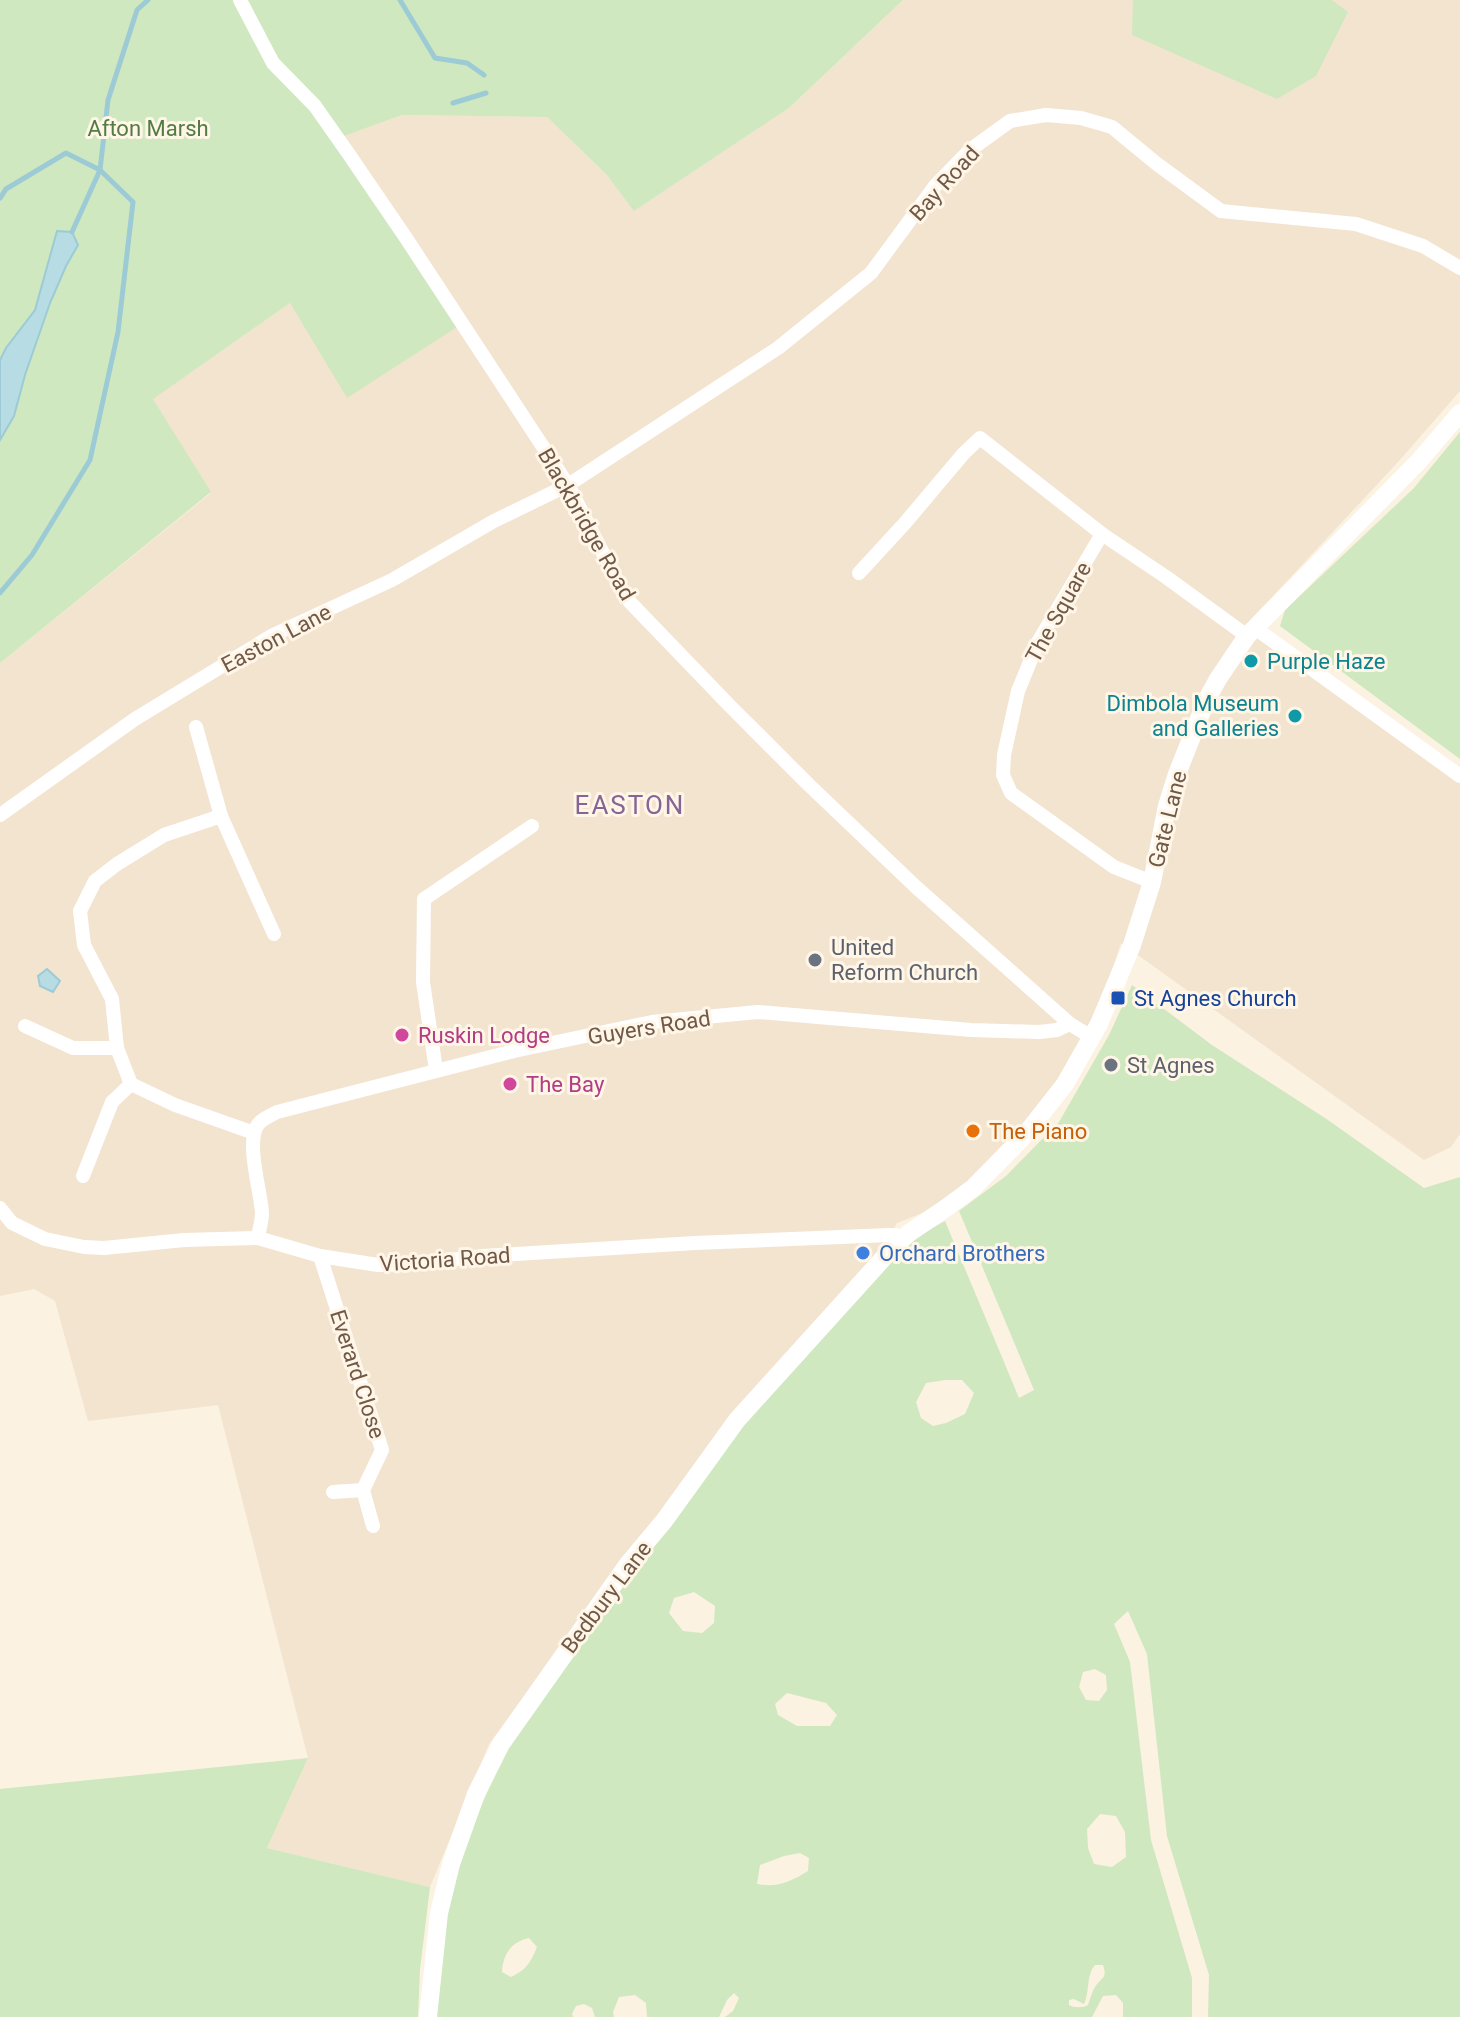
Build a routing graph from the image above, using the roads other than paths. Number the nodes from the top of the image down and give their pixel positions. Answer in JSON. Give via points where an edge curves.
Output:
{"nodes":[{"id":1,"x":240,"y":0,"type":"edge"},
{"id":2,"x":1460,"y":268,"type":"edge"},
{"id":3,"x":1460,"y":413,"type":"edge"},
{"id":4,"x":568,"y":485,"type":"junction"},
{"id":5,"x":1102,"y":534,"type":"junction"},
{"id":6,"x":859,"y":573,"type":"dead end"},
{"id":7,"x":1251,"y":632,"type":"junction"},
{"id":8,"x":196,"y":727,"type":"dead end"},
{"id":9,"x":1460,"y":776,"type":"edge"},
{"id":10,"x":0,"y":815,"type":"edge"},
{"id":11,"x":221,"y":816,"type":"junction"},
{"id":12,"x":532,"y":826,"type":"dead end"},
{"id":13,"x":1152,"y":882,"type":"junction"},
{"id":14,"x":274,"y":934,"type":"dead end"},
{"id":15,"x":1070,"y":1024,"type":"junction"},
{"id":16,"x":25,"y":1026,"type":"dead end"},
{"id":17,"x":1093,"y":1038,"type":"junction"},
{"id":18,"x":117,"y":1048,"type":"junction"},
{"id":19,"x":436,"y":1070,"type":"junction"},
{"id":20,"x":131,"y":1084,"type":"junction"},
{"id":21,"x":254,"y":1133,"type":"junction"},
{"id":22,"x":83,"y":1176,"type":"dead end"},
{"id":23,"x":0,"y":1208,"type":"edge"},
{"id":24,"x":258,"y":1238,"type":"junction"},
{"id":25,"x":903,"y":1239,"type":"junction"},
{"id":26,"x":320,"y":1256,"type":"junction"},
{"id":27,"x":363,"y":1490,"type":"junction"},
{"id":28,"x":333,"y":1492,"type":"dead end"},
{"id":29,"x":373,"y":1526,"type":"dead end"},
{"id":30,"x":428,"y":2017,"type":"edge"}],
"edges":[{"from":1,"to":4,"type":"street","name":"Blackbridge Road","via":[[273,63],[315,106],[348,153]]},
{"from":2,"to":4,"type":"street","name":"Bay Road","via":[[1423,246],[1356,224],[1221,211],[1112,127],[1046,115],[1010,121],[970,150],[935,186],[871,273],[778,348]]},
{"from":3,"to":7,"type":"street","name":"Gate Lane"},
{"from":4,"to":10,"type":"street","name":"Easton Lane","via":[[392,580],[273,635],[135,719]]},
{"from":4,"to":15,"type":"street","name":"Blackbridge Road","via":[[626,598],[809,785]]},
{"from":5,"to":6,"type":"street","via":[[980,438]]},
{"from":5,"to":7,"type":"street","name":"The Square"},
{"from":5,"to":13,"type":"street","name":"The Square","via":[[1038,642],[1018,691],[1003,775],[1011,793],[1114,867]]},
{"from":7,"to":9,"type":"street","name":"The Square"},
{"from":7,"to":13,"type":"street","name":"Gate Lane","via":[[1218,679],[1190,738],[1167,806]]},
{"from":8,"to":11,"type":"street"},
{"from":11,"to":14,"type":"street"},
{"from":11,"to":18,"type":"street","via":[[164,835],[117,864],[95,881],[80,911],[84,945],[112,999]]},
{"from":12,"to":19,"type":"street","via":[[424,899],[423,982]]},
{"from":13,"to":17,"type":"street","name":"Gate Lane"},
{"from":15,"to":17,"type":"street","name":"Blackbridge Road"},
{"from":15,"to":19,"type":"street","name":"Guyers Road","via":[[1039,1032],[985,1031],[758,1012],[652,1022]]},
{"from":16,"to":18,"type":"street","via":[[73,1048]]},
{"from":17,"to":25,"type":"street","name":"Gate Lane","via":[[1025,1135],[964,1195]]},
{"from":18,"to":20,"type":"street"},
{"from":19,"to":21,"type":"street","name":"Guyers Road","via":[[277,1112],[263,1119]]},
{"from":20,"to":21,"type":"street"},
{"from":20,"to":22,"type":"street","via":[[112,1102]]},
{"from":21,"to":24,"type":"street","via":[[262,1214]]},
{"from":23,"to":24,"type":"street","name":"Victoria Road","via":[[12,1223],[45,1239],[84,1247]]},
{"from":24,"to":26,"type":"street","name":"Victoria Road"},
{"from":25,"to":26,"type":"street","name":"Victoria Road","via":[[889,1235],[695,1243],[416,1264],[378,1265]]},
{"from":25,"to":30,"type":"street","name":"Bedbury Lane","via":[[737,1420],[501,1744],[451,1864],[439,1913]]},
{"from":26,"to":27,"type":"street","name":"Everard Close","via":[[382,1450]]},
{"from":27,"to":28,"type":"street"},
{"from":27,"to":29,"type":"street"}]}
